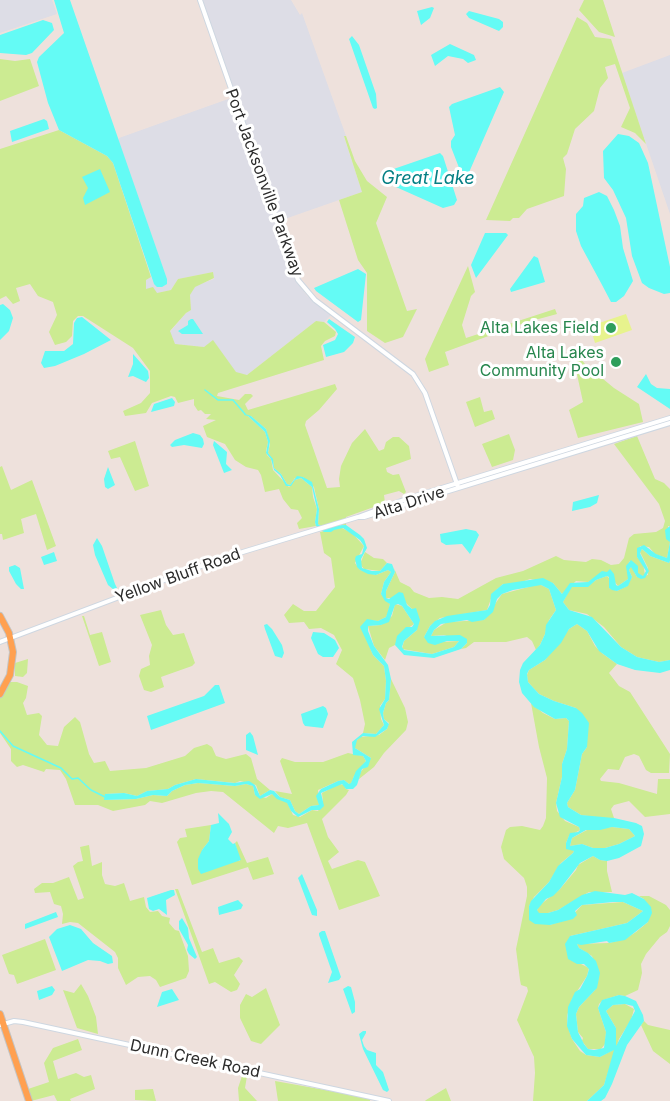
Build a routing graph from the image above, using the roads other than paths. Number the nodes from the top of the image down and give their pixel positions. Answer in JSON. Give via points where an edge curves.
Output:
{"nodes":[{"id":1,"x":200,"y":0,"type":"edge"},
{"id":2,"x":670,"y":418,"type":"edge"},
{"id":3,"x":670,"y":423,"type":"edge"},
{"id":4,"x":457,"y":485,"type":"junction"},
{"id":5,"x":358,"y":517,"type":"joint"},
{"id":6,"x":0,"y":616,"type":"edge"},
{"id":7,"x":11,"y":638,"type":"junction"},
{"id":8,"x":0,"y":642,"type":"edge"},
{"id":9,"x":0,"y":694,"type":"edge"},
{"id":10,"x":0,"y":1014,"type":"edge"},
{"id":11,"x":2,"y":1024,"type":"edge"},
{"id":12,"x":29,"y":1101,"type":"edge"},
{"id":13,"x":389,"y":1101,"type":"edge"}],
"edges":[{"from":1,"to":4,"type":"street","name":"Port Jacksonville Parkway","via":[[298,280],[315,300],[413,374],[425,393]]},
{"from":2,"to":4,"type":"street","name":"Alta Drive"},
{"from":3,"to":4,"type":"street","name":"Alta Drive"},
{"from":4,"to":5,"type":"street","name":"Alta Drive"},
{"from":5,"to":7,"type":"street","name":"Yellow Bluff Road","via":[[211,562]]},
{"from":6,"to":7,"type":"main road"},
{"from":7,"to":8,"type":"street","name":"Yellow Bluff Road"},
{"from":7,"to":9,"type":"main road","via":[[11,669]]},
{"from":10,"to":11,"type":"main road"},
{"from":11,"to":12,"type":"main road"},
{"from":11,"to":13,"type":"street","name":"Dunn Creek Road","via":[[23,1022]]}]}
